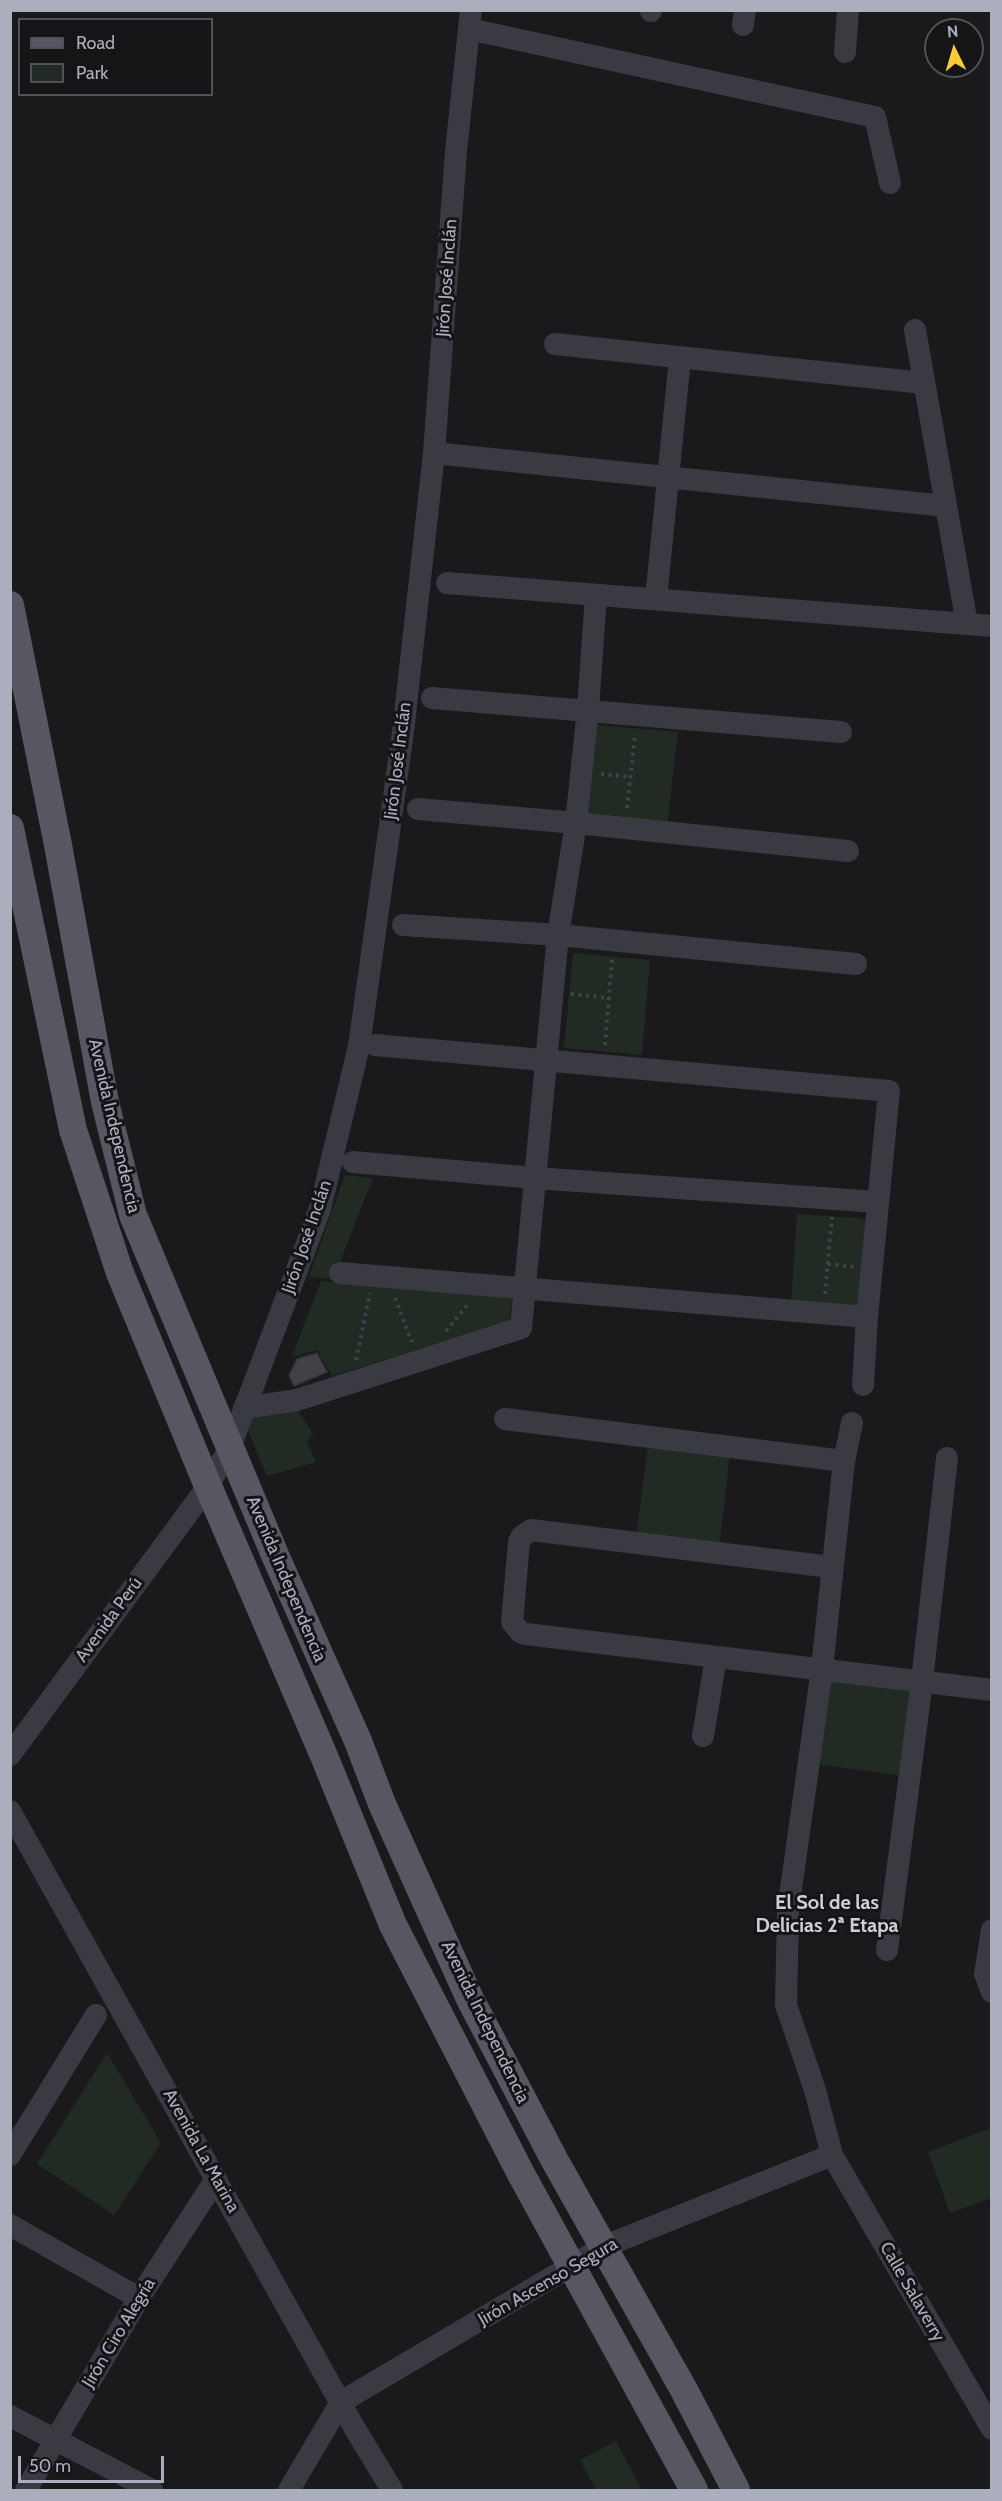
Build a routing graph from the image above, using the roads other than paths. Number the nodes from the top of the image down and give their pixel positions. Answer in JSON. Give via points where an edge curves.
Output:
{"nodes":[{"id":1,"x":848,"y":10,"type":"edge"},
{"id":2,"x":470,"y":20,"type":"edge"},
{"id":3,"x":845,"y":52,"type":"dead end"},
{"id":4,"x":891,"y":183,"type":"dead end"},
{"id":5,"x":915,"y":330,"type":"dead end"},
{"id":6,"x":555,"y":344,"type":"dead end"},
{"id":7,"x":680,"y":358,"type":"junction"},
{"id":8,"x":924,"y":383,"type":"junction"},
{"id":9,"x":435,"y":453,"type":"junction"},
{"id":10,"x":668,"y":477,"type":"junction"},
{"id":11,"x":946,"y":506,"type":"junction"},
{"id":12,"x":447,"y":583,"type":"dead end"},
{"id":13,"x":596,"y":595,"type":"junction"},
{"id":14,"x":656,"y":599,"type":"junction"},
{"id":15,"x":10,"y":605,"type":"edge"},
{"id":16,"x":967,"y":624,"type":"junction"},
{"id":17,"x":992,"y":626,"type":"edge"},
{"id":18,"x":432,"y":698,"type":"dead end"},
{"id":19,"x":588,"y":709,"type":"junction"},
{"id":20,"x":841,"y":732,"type":"dead end"},
{"id":21,"x":418,"y":809,"type":"dead end"},
{"id":22,"x":52,"y":815,"type":"junction"},
{"id":23,"x":576,"y":823,"type":"junction"},
{"id":24,"x":10,"y":824,"type":"edge"},
{"id":25,"x":10,"y":828,"type":"edge"},
{"id":26,"x":848,"y":851,"type":"dead end"},
{"id":27,"x":403,"y":925,"type":"dead end"},
{"id":28,"x":558,"y":935,"type":"junction"},
{"id":29,"x":856,"y":964,"type":"dead end"},
{"id":30,"x":375,"y":1045,"type":"dead end"},
{"id":31,"x":546,"y":1061,"type":"junction"},
{"id":32,"x":353,"y":1162,"type":"dead end"},
{"id":33,"x":535,"y":1178,"type":"junction"},
{"id":34,"x":878,"y":1202,"type":"junction"},
{"id":35,"x":152,"y":1259,"type":"junction"},
{"id":36,"x":340,"y":1273,"type":"dead end"},
{"id":37,"x":120,"y":1274,"type":"junction"},
{"id":38,"x":524,"y":1289,"type":"junction"},
{"id":39,"x":867,"y":1317,"type":"junction"},
{"id":40,"x":863,"y":1385,"type":"dead end"},
{"id":41,"x":244,"y":1408,"type":"junction"},
{"id":42,"x":505,"y":1419,"type":"dead end"},
{"id":43,"x":852,"y":1423,"type":"dead end"},
{"id":44,"x":230,"y":1447,"type":"junction"},
{"id":45,"x":947,"y":1458,"type":"dead end"},
{"id":46,"x":844,"y":1461,"type":"junction"},
{"id":47,"x":208,"y":1486,"type":"junction"},
{"id":48,"x":831,"y":1568,"type":"junction"},
{"id":49,"x":716,"y":1657,"type":"junction"},
{"id":50,"x":822,"y":1669,"type":"junction"},
{"id":51,"x":922,"y":1682,"type":"junction"},
{"id":52,"x":992,"y":1690,"type":"edge"},
{"id":53,"x":704,"y":1736,"type":"dead end"},
{"id":54,"x":358,"y":1741,"type":"junction"},
{"id":55,"x":10,"y":1755,"type":"edge"},
{"id":56,"x":324,"y":1756,"type":"junction"},
{"id":57,"x":10,"y":1811,"type":"edge"},
{"id":58,"x":992,"y":1930,"type":"edge"},
{"id":59,"x":887,"y":1950,"type":"dead end"},
{"id":60,"x":992,"y":1992,"type":"edge"},
{"id":61,"x":96,"y":2014,"type":"dead end"},
{"id":62,"x":480,"y":2018,"type":"junction"},
{"id":63,"x":448,"y":2035,"type":"junction"},
{"id":64,"x":521,"y":2095,"type":"junction"},
{"id":65,"x":490,"y":2113,"type":"junction"},
{"id":66,"x":10,"y":2155,"type":"edge"},
{"id":67,"x":832,"y":2155,"type":"junction"},
{"id":68,"x":216,"y":2179,"type":"junction"},
{"id":69,"x":10,"y":2225,"type":"edge"},
{"id":70,"x":605,"y":2246,"type":"junction"},
{"id":71,"x":572,"y":2267,"type":"junction"},
{"id":72,"x":139,"y":2298,"type":"junction"},
{"id":73,"x":341,"y":2403,"type":"junction"},
{"id":74,"x":10,"y":2416,"type":"edge"},
{"id":75,"x":992,"y":2429,"type":"edge"},
{"id":76,"x":56,"y":2438,"type":"junction"},
{"id":77,"x":732,"y":2483,"type":"edge"},
{"id":78,"x":26,"y":2490,"type":"edge"},
{"id":79,"x":152,"y":2490,"type":"edge"},
{"id":80,"x":289,"y":2490,"type":"edge"},
{"id":81,"x":392,"y":2490,"type":"edge"},
{"id":82,"x":694,"y":2490,"type":"edge"},
{"id":83,"x":701,"y":2490,"type":"edge"}],
"edges":[{"from":1,"to":3,"type":"street"},
{"from":2,"to":4,"type":"street","via":[[875,117]]},
{"from":2,"to":9,"type":"street","name":"Jirón José Inclán","via":[[456,151]]},
{"from":5,"to":8,"type":"street"},
{"from":6,"to":7,"type":"street"},
{"from":7,"to":8,"type":"street"},
{"from":7,"to":10,"type":"street"},
{"from":8,"to":11,"type":"street"},
{"from":9,"to":10,"type":"street"},
{"from":9,"to":41,"type":"street","name":"Jirón José Inclán","via":[[403,732],[359,1046],[320,1209]]},
{"from":10,"to":11,"type":"street"},
{"from":10,"to":14,"type":"street"},
{"from":11,"to":16,"type":"street"},
{"from":12,"to":13,"type":"street"},
{"from":13,"to":14,"type":"street"},
{"from":13,"to":19,"type":"street"},
{"from":14,"to":16,"type":"street"},
{"from":15,"to":22,"type":"main road","name":"Avenida Independencia"},
{"from":16,"to":17,"type":"street"},
{"from":18,"to":19,"type":"street"},
{"from":19,"to":20,"type":"street"},
{"from":19,"to":23,"type":"street"},
{"from":21,"to":23,"type":"street"},
{"from":22,"to":24,"type":"main road"},
{"from":22,"to":35,"type":"main road","name":"Avenida Independencia","via":[[105,1102],[133,1215]]},
{"from":23,"to":26,"type":"street"},
{"from":23,"to":28,"type":"street"},
{"from":25,"to":37,"type":"main road","name":"Avenida Independencia","via":[[73,1130]]},
{"from":27,"to":28,"type":"street"},
{"from":28,"to":29,"type":"street"},
{"from":28,"to":31,"type":"street"},
{"from":30,"to":31,"type":"street"},
{"from":31,"to":33,"type":"street"},
{"from":31,"to":34,"type":"street","via":[[889,1091]]},
{"from":32,"to":33,"type":"street"},
{"from":33,"to":34,"type":"street"},
{"from":33,"to":38,"type":"street"},
{"from":34,"to":39,"type":"street"},
{"from":35,"to":37,"type":"main road"},
{"from":35,"to":44,"type":"main road","name":"Avenida Independencia"},
{"from":36,"to":38,"type":"street"},
{"from":37,"to":47,"type":"main road","name":"Avenida Independencia"},
{"from":38,"to":39,"type":"street"},
{"from":38,"to":41,"type":"street","via":[[521,1328],[297,1400]]},
{"from":39,"to":40,"type":"street"},
{"from":41,"to":44,"type":"street","name":"Jirón José Inclán"},
{"from":42,"to":46,"type":"street"},
{"from":43,"to":46,"type":"street","name":"Calle Salaverry"},
{"from":44,"to":47,"type":"street","name":"Jirón José Inclán"},
{"from":44,"to":54,"type":"main road","name":"Avenida Independencia"},
{"from":45,"to":51,"type":"street"},
{"from":46,"to":48,"type":"street","name":"Calle Salaverry"},
{"from":47,"to":55,"type":"street","name":"Avenida Perú"},
{"from":47,"to":56,"type":"main road","name":"Avenida Independencia"},
{"from":48,"to":49,"type":"street","via":[[537,1530],[521,1537],[511,1616],[519,1632]]},
{"from":48,"to":50,"type":"street","name":"Calle Salaverry"},
{"from":49,"to":50,"type":"street"},
{"from":49,"to":53,"type":"street"},
{"from":50,"to":51,"type":"street"},
{"from":50,"to":67,"type":"street","name":"Calle Salaverry","via":[[788,1910],[786,2005]]},
{"from":51,"to":52,"type":"street"},
{"from":51,"to":59,"type":"street"},
{"from":54,"to":56,"type":"main road"},
{"from":54,"to":62,"type":"main road","name":"Avenida Independencia","via":[[382,1804]]},
{"from":56,"to":63,"type":"main road","name":"Avenida Independencia","via":[[393,1925]]},
{"from":57,"to":68,"type":"street","name":"Avenida La Marina"},
{"from":58,"to":60,"type":"street","via":[[985,1974]]},
{"from":61,"to":66,"type":"street"},
{"from":62,"to":63,"type":"main road"},
{"from":62,"to":64,"type":"main road","name":"Avenida Independencia"},
{"from":63,"to":65,"type":"main road","name":"Avenida Independencia"},
{"from":64,"to":65,"type":"main road"},
{"from":64,"to":70,"type":"main road","name":"Avenida Independencia"},
{"from":65,"to":71,"type":"main road","name":"Avenida Independencia"},
{"from":67,"to":70,"type":"street","name":"Jirón Ascenso Segura"},
{"from":67,"to":75,"type":"street","name":"Calle Salaverry"},
{"from":68,"to":72,"type":"street","name":"Jirón Ciro Alegría"},
{"from":68,"to":73,"type":"street","name":"Avenida La Marina"},
{"from":69,"to":72,"type":"street"},
{"from":70,"to":71,"type":"street","name":"Jirón Ascenso Segura"},
{"from":70,"to":77,"type":"main road","name":"Avenida Independencia"},
{"from":71,"to":73,"type":"street","name":"Jirón Ascenso Segura"},
{"from":71,"to":82,"type":"main road","name":"Avenida Independencia"},
{"from":72,"to":76,"type":"street","name":"Jirón Ciro Alegría"},
{"from":73,"to":80,"type":"street"},
{"from":73,"to":81,"type":"street","name":"Avenida La Marina"},
{"from":74,"to":76,"type":"street"},
{"from":76,"to":78,"type":"street","name":"Jirón Ciro Alegría"},
{"from":76,"to":79,"type":"street"},
{"from":77,"to":83,"type":"main road"}]}
